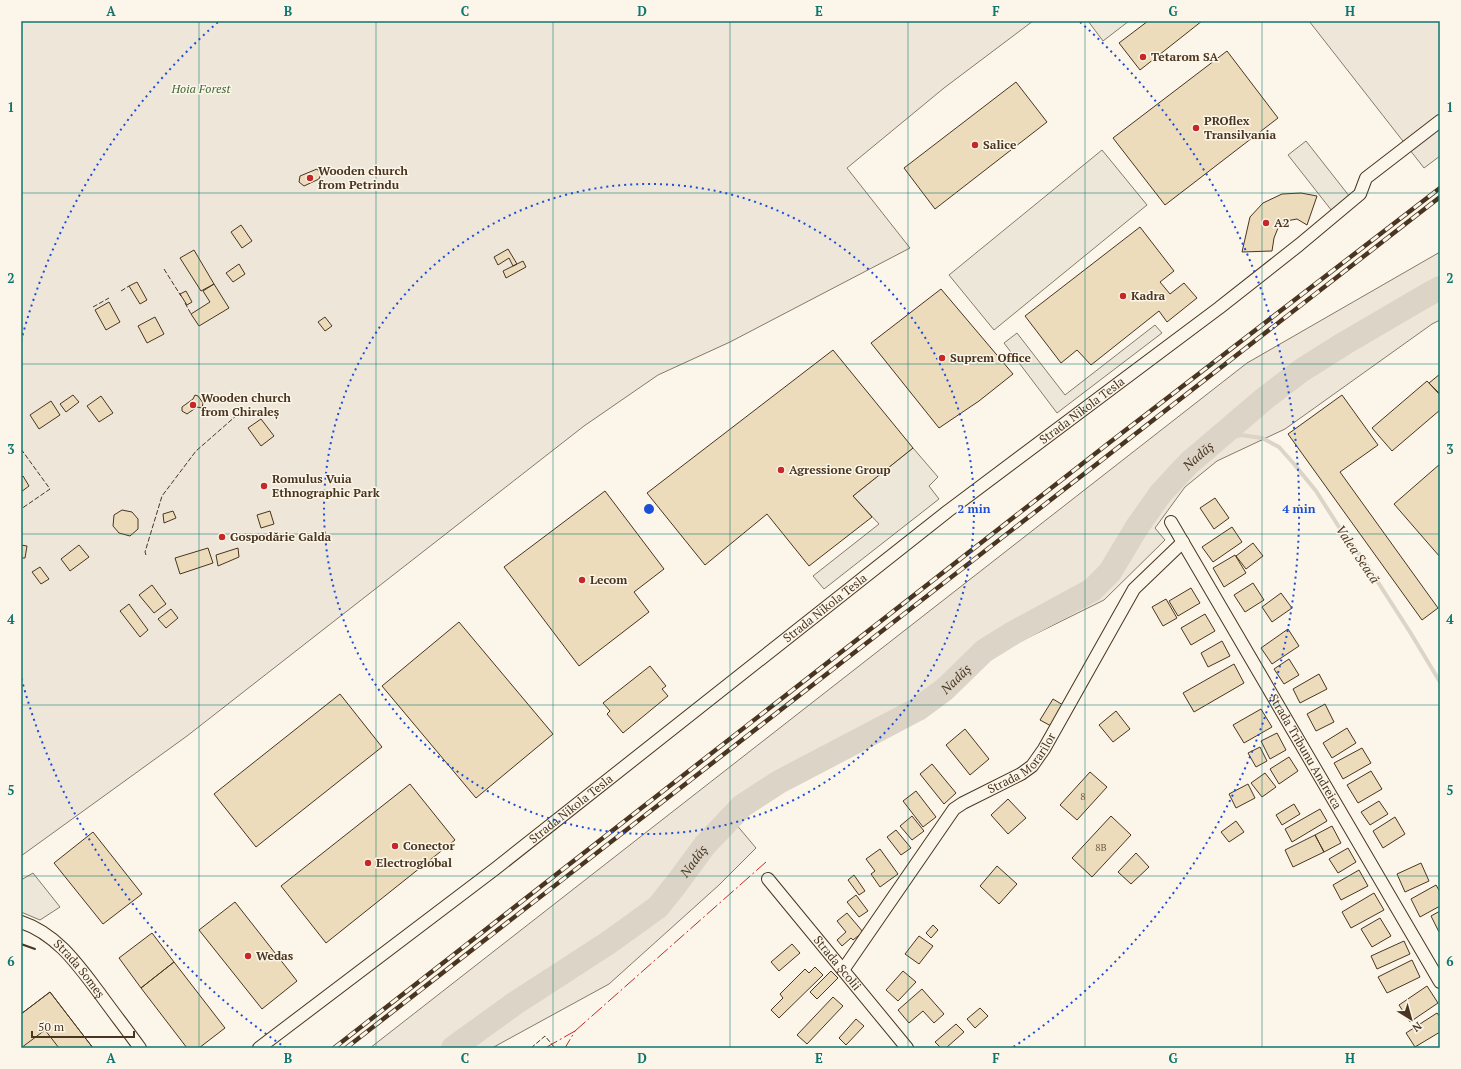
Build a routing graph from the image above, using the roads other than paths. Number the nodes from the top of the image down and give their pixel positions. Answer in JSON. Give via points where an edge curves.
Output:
{"nodes":[{"id":1,"x":1440,"y":121,"type":"edge"},
{"id":2,"x":1171,"y":522,"type":"dead end"},
{"id":3,"x":1183,"y":542,"type":"junction"},
{"id":4,"x":768,"y":879,"type":"dead end"},
{"id":5,"x":21,"y":922,"type":"edge"},
{"id":6,"x":843,"y":970,"type":"junction"},
{"id":7,"x":1440,"y":982,"type":"edge"},
{"id":8,"x":140,"y":1048,"type":"edge"},
{"id":9,"x":260,"y":1048,"type":"edge"},
{"id":10,"x":907,"y":1048,"type":"edge"}],
"edges":[{"from":1,"to":9,"type":"street","name":"Strada Nikola Tesla","via":[[1366,178],[1360,194],[1250,284],[948,510],[494,869]]},
{"from":2,"to":3,"type":"street","name":"Strada Tribunu Andreica"},
{"from":3,"to":6,"type":"street","name":"Strada Morarilor","via":[[1134,588],[1032,766],[954,809]]},
{"from":3,"to":7,"type":"street","name":"Strada Tribunu Andreica"},
{"from":4,"to":6,"type":"street","name":"Strada Școlii"},
{"from":5,"to":8,"type":"street","name":"Strada Someș","via":[[44,933],[63,948]]},
{"from":6,"to":10,"type":"street","name":"Strada Școlii"}]}
